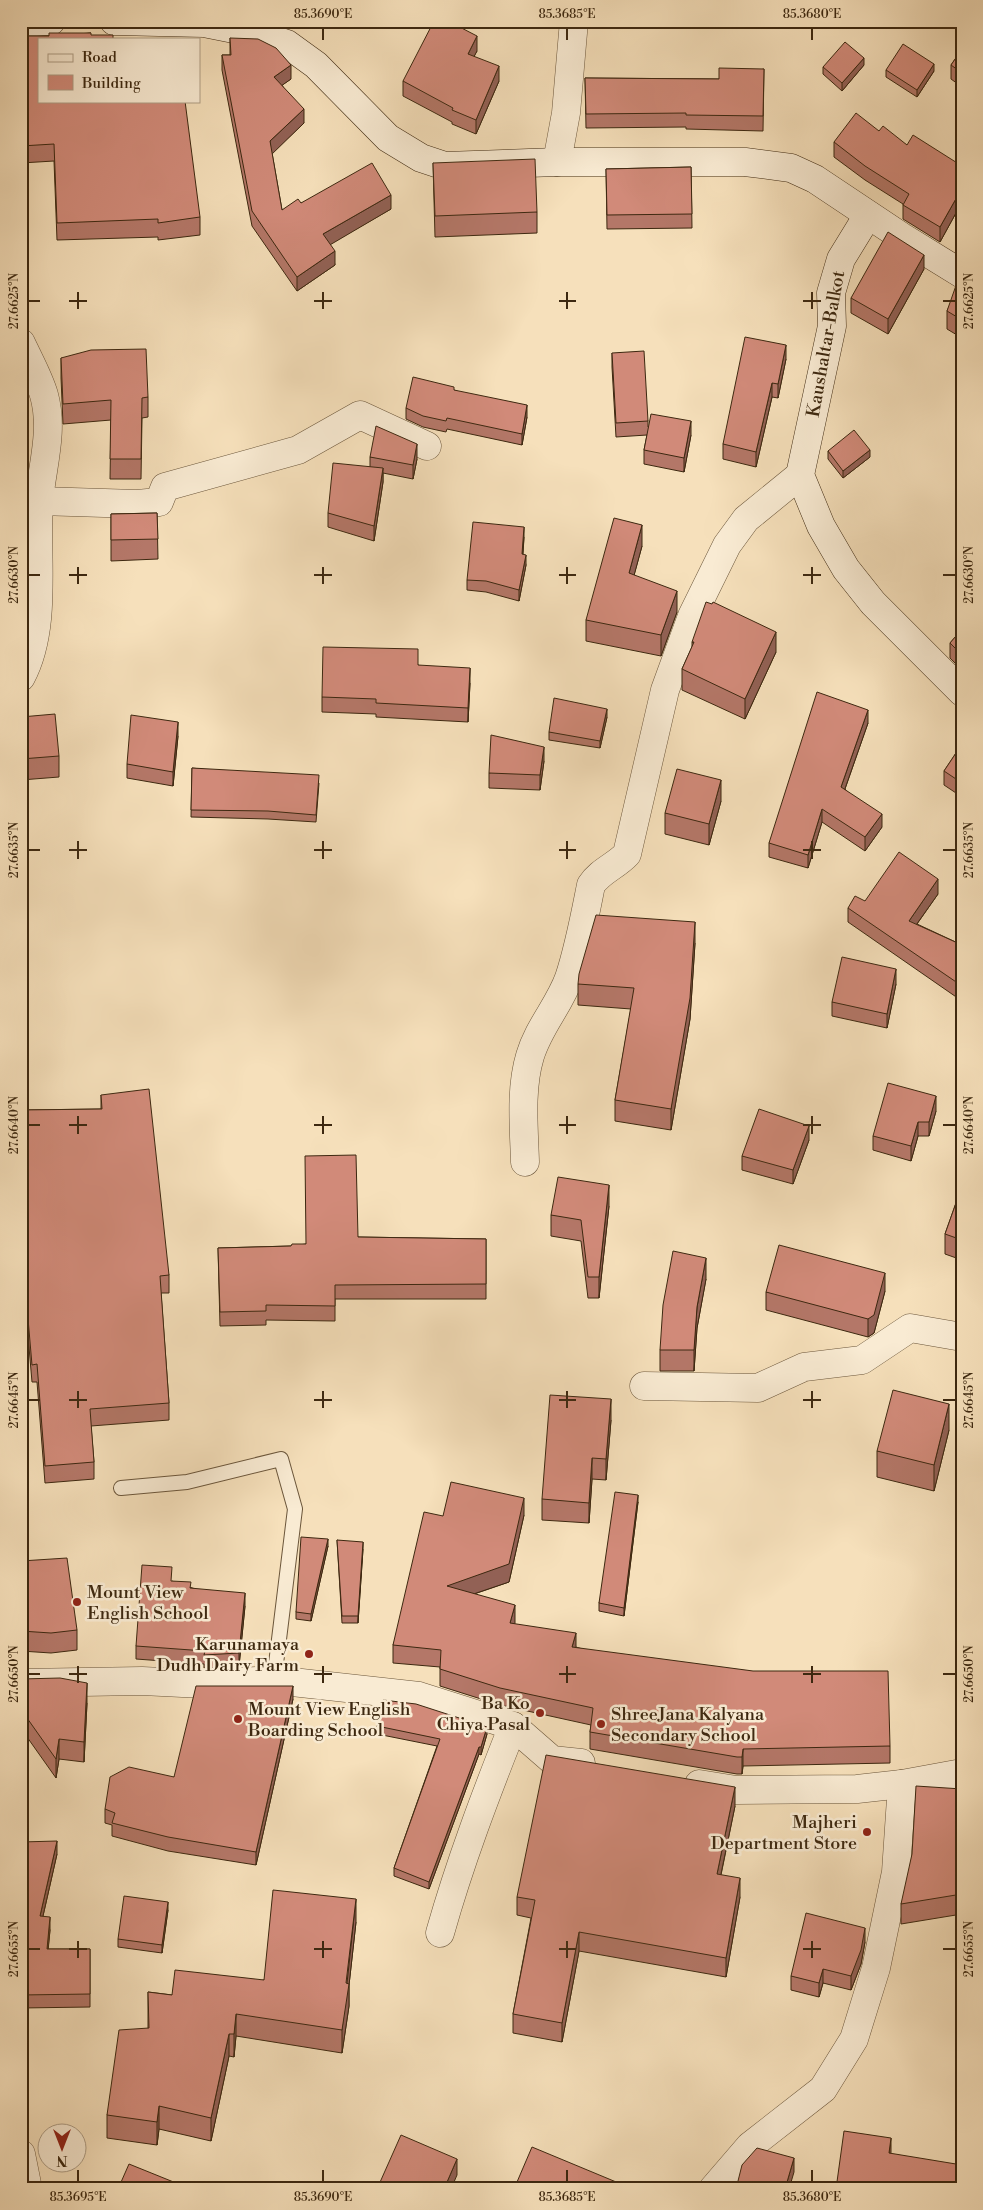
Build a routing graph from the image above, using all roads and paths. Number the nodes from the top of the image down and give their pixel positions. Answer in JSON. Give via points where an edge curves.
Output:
{"nodes":[{"id":1,"x":51,"y":21,"type":"edge"},
{"id":2,"x":114,"y":21,"type":"edge"},
{"id":3,"x":574,"y":21,"type":"edge"},
{"id":4,"x":21,"y":23,"type":"edge"},
{"id":5,"x":557,"y":162,"type":"junction"},
{"id":6,"x":868,"y":215,"type":"junction"},
{"id":7,"x":962,"y":274,"type":"edge"},
{"id":8,"x":21,"y":344,"type":"edge"},
{"id":9,"x":27,"y":373,"type":"edge"},
{"id":10,"x":427,"y":446,"type":"dead end"},
{"id":11,"x":800,"y":475,"type":"junction"},
{"id":12,"x":39,"y":501,"type":"junction"},
{"id":13,"x":21,"y":676,"type":"edge"},
{"id":14,"x":962,"y":692,"type":"edge"},
{"id":15,"x":525,"y":1162,"type":"dead end"},
{"id":16,"x":962,"y":1337,"type":"edge"},
{"id":17,"x":644,"y":1386,"type":"dead end"},
{"id":18,"x":121,"y":1488,"type":"dead end"},
{"id":19,"x":274,"y":1680,"type":"junction"},
{"id":20,"x":22,"y":1688,"type":"edge"},
{"id":21,"x":513,"y":1726,"type":"junction"},
{"id":22,"x":604,"y":1767,"type":"edge"},
{"id":23,"x":962,"y":1773,"type":"edge"},
{"id":24,"x":679,"y":1780,"type":"edge"},
{"id":25,"x":902,"y":1784,"type":"junction"},
{"id":26,"x":440,"y":1933,"type":"dead end"},
{"id":27,"x":21,"y":2154,"type":"edge"},
{"id":28,"x":28,"y":2189,"type":"edge"},
{"id":29,"x":712,"y":2189,"type":"edge"}],
"edges":[{"from":1,"to":4,"type":"street"},
{"from":2,"to":5,"type":"street","via":[[204,23],[254,33],[287,44],[316,65],[388,138],[421,158],[445,166]]},
{"from":3,"to":5,"type":"street","via":[[566,113]]},
{"from":5,"to":6,"type":"street","via":[[745,162],[791,168],[815,179]]},
{"from":6,"to":7,"type":"street"},
{"from":6,"to":11,"type":"street","name":"Kaushaltar-Balkot","via":[[842,259],[831,293],[832,326]]},
{"from":8,"to":9,"type":"street"},
{"from":9,"to":12,"type":"street","via":[[44,396],[49,431]]},
{"from":10,"to":12,"type":"street","via":[[360,416],[298,450],[165,488],[159,502]]},
{"from":11,"to":14,"type":"street","via":[[821,526],[846,569],[873,603]]},
{"from":11,"to":15,"type":"street","via":[[746,519],[728,545],[692,616],[665,690],[627,854],[596,877],[591,885],[569,978],[538,1033],[529,1058],[524,1111]]},
{"from":12,"to":13,"type":"street","via":[[35,636]]},
{"from":16,"to":17,"type":"street","via":[[910,1328],[862,1360],[804,1367],[758,1388]]},
{"from":18,"to":19,"type":"lane","via":[[187,1482],[281,1458],[295,1508]]},
{"from":19,"to":20,"type":"street","via":[[204,1684],[142,1681]]},
{"from":19,"to":21,"type":"street","via":[[419,1696]]},
{"from":21,"to":22,"type":"street","via":[[552,1760]]},
{"from":21,"to":26,"type":"street","via":[[455,1878]]},
{"from":23,"to":25,"type":"street"},
{"from":24,"to":25,"type":"street","via":[[736,1790],[857,1789]]},
{"from":25,"to":29,"type":"street","via":[[896,1872],[876,1968],[854,2039],[823,2089],[750,2146]]},
{"from":27,"to":28,"type":"street"}]}
